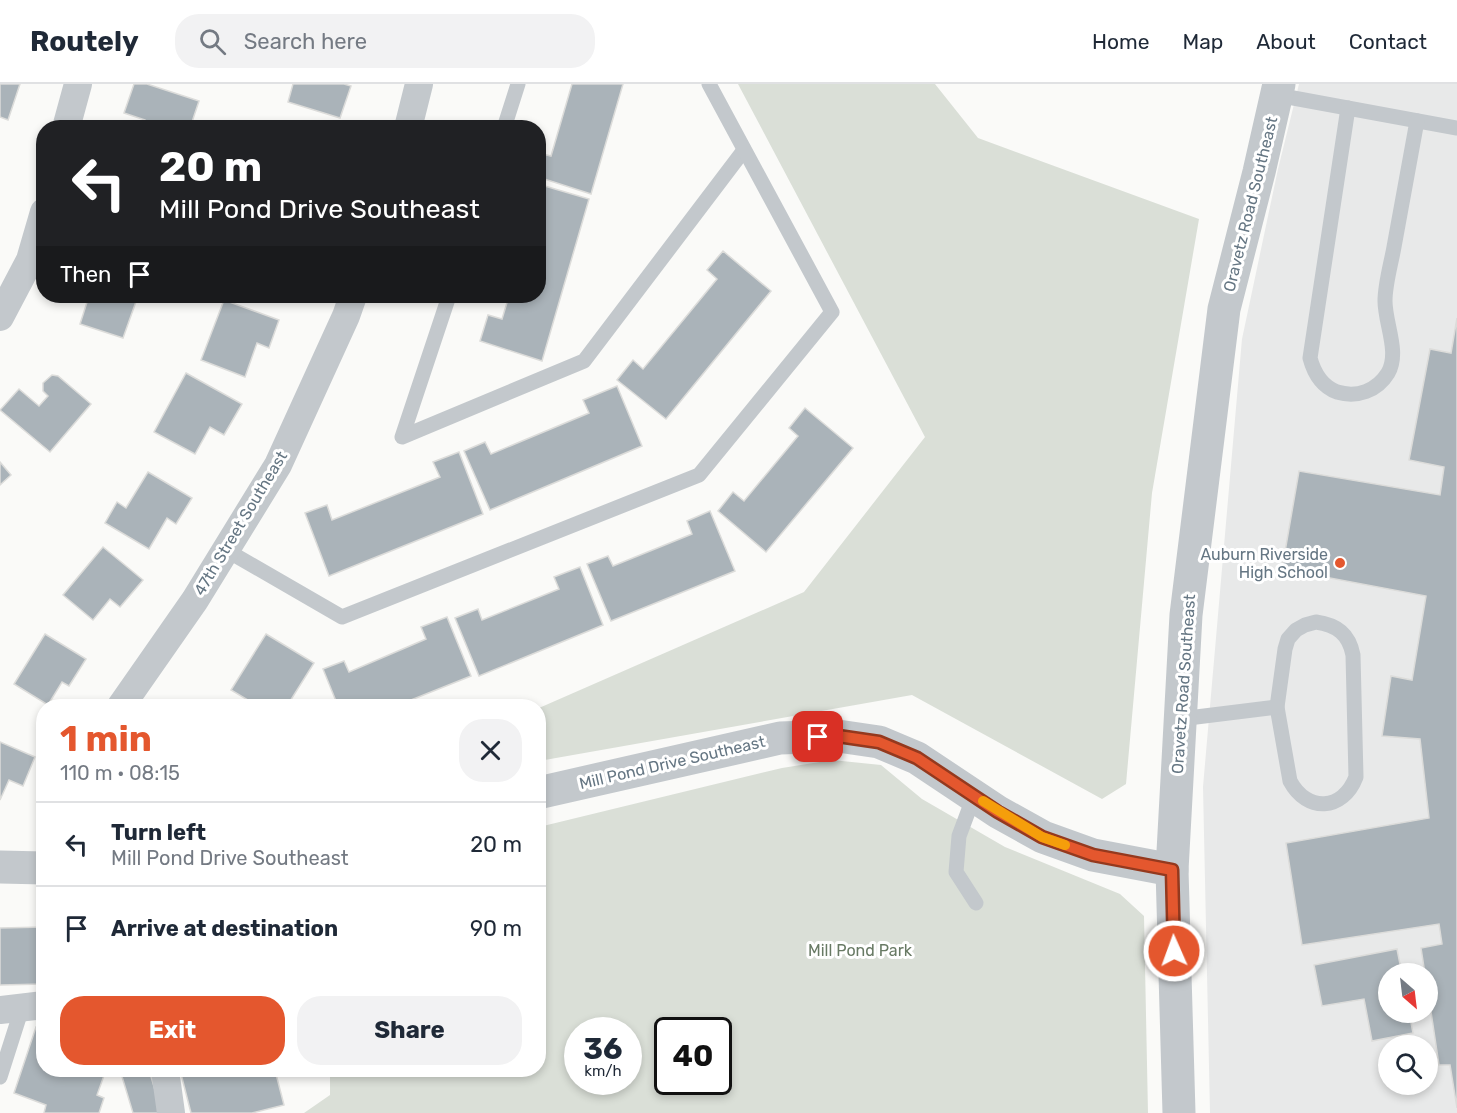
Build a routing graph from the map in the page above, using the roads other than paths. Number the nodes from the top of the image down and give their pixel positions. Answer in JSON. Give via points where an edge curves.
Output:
{"nodes":[{"id":1,"x":78,"y":84,"type":"edge"},
{"id":2,"x":419,"y":84,"type":"edge"},
{"id":3,"x":518,"y":84,"type":"edge"},
{"id":4,"x":709,"y":84,"type":"edge"},
{"id":5,"x":1278,"y":89,"type":"edge"},
{"id":6,"x":1348,"y":108,"type":"junction"},
{"id":7,"x":68,"y":120,"type":"edge"},
{"id":8,"x":410,"y":120,"type":"edge"},
{"id":9,"x":507,"y":120,"type":"edge"},
{"id":10,"x":1417,"y":121,"type":"junction"},
{"id":11,"x":1457,"y":128,"type":"edge"},
{"id":12,"x":744,"y":150,"type":"junction"},
{"id":13,"x":36,"y":239,"type":"edge"},
{"id":14,"x":351,"y":303,"type":"edge"},
{"id":15,"x":447,"y":303,"type":"edge"},
{"id":16,"x":0,"y":317,"type":"edge"},
{"id":17,"x":225,"y":550,"type":"junction"},
{"id":18,"x":127,"y":699,"type":"edge"},
{"id":19,"x":1277,"y":707,"type":"junction"},
{"id":20,"x":1180,"y":719,"type":"junction"},
{"id":21,"x":546,"y":791,"type":"edge"},
{"id":22,"x":974,"y":796,"type":"junction"},
{"id":23,"x":0,"y":867,"type":"edge"},
{"id":24,"x":36,"y":868,"type":"edge"},
{"id":25,"x":1172,"y":870,"type":"junction"},
{"id":26,"x":976,"y":903,"type":"dead end"},
{"id":27,"x":22,"y":1008,"type":"edge"},
{"id":28,"x":0,"y":1077,"type":"edge"},
{"id":29,"x":166,"y":1077,"type":"edge"},
{"id":30,"x":171,"y":1113,"type":"edge"},
{"id":31,"x":1179,"y":1113,"type":"edge"}],
"edges":[{"from":1,"to":7,"type":"street"},
{"from":2,"to":8,"type":"street"},
{"from":3,"to":9,"type":"lane"},
{"from":4,"to":12,"type":"lane"},
{"from":5,"to":6,"type":"lane"},
{"from":5,"to":20,"type":"street","name":"Oravetz Road Southeast","via":[[1224,309],[1186,615]]},
{"from":6,"to":10,"type":"lane"},
{"from":6,"to":10,"type":"lane","via":[[1310,358],[1321,382],[1344,394],[1370,390],[1381,382],[1393,359],[1385,300]]},
{"from":10,"to":11,"type":"lane"},
{"from":12,"to":15,"type":"lane","via":[[584,361],[402,437]]},
{"from":12,"to":17,"type":"lane","via":[[832,312],[699,475],[342,617]]},
{"from":13,"to":16,"type":"street","via":[[30,260]]},
{"from":14,"to":17,"type":"street","name":"47th Street Southeast","via":[[278,465]]},
{"from":17,"to":18,"type":"street","name":"47th Street Southeast"},
{"from":19,"to":19,"type":"lane","via":[[1295,791],[1313,803],[1335,802],[1345,796],[1356,777],[1353,656],[1346,635],[1327,623],[1316,622],[1296,630],[1285,649]]},
{"from":19,"to":20,"type":"lane"},
{"from":20,"to":25,"type":"street","name":"Oravetz Road Southeast"},
{"from":21,"to":22,"type":"street","name":"Mill Pond Drive Southeast","via":[[780,738],[838,736],[879,742],[917,758]]},
{"from":22,"to":25,"type":"street","name":"Mill Pond Drive Southeast","via":[[1042,837],[1093,855]]},
{"from":22,"to":26,"type":"lane","via":[[959,836],[956,872]]},
{"from":23,"to":24,"type":"street"},
{"from":25,"to":31,"type":"street","name":"Oravetz Road Southeast"},
{"from":27,"to":28,"type":"lane"},
{"from":29,"to":30,"type":"street"}]}
